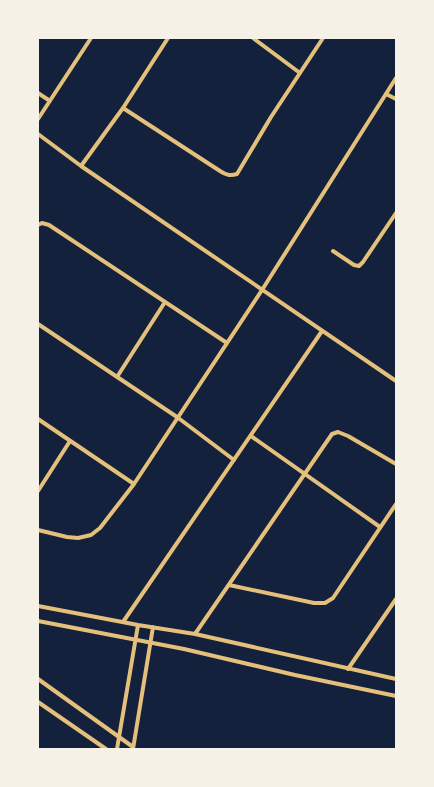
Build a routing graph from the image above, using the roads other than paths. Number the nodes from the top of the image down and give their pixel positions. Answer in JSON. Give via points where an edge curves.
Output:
{"nodes":[{"id":1,"x":91,"y":38,"type":"edge"},
{"id":2,"x":168,"y":38,"type":"edge"},
{"id":3,"x":253,"y":38,"type":"edge"},
{"id":4,"x":323,"y":38,"type":"edge"},
{"id":5,"x":300,"y":72,"type":"junction"},
{"id":6,"x":396,"y":78,"type":"edge"},
{"id":7,"x":38,"y":93,"type":"edge"},
{"id":8,"x":386,"y":94,"type":"junction"},
{"id":9,"x":396,"y":99,"type":"edge"},
{"id":10,"x":50,"y":101,"type":"junction"},
{"id":11,"x":123,"y":108,"type":"junction"},
{"id":12,"x":38,"y":118,"type":"edge"},
{"id":13,"x":38,"y":134,"type":"edge"},
{"id":14,"x":81,"y":166,"type":"junction"},
{"id":15,"x":396,"y":213,"type":"edge"},
{"id":16,"x":38,"y":225,"type":"edge"},
{"id":17,"x":333,"y":251,"type":"dead end"},
{"id":18,"x":262,"y":290,"type":"junction"},
{"id":19,"x":165,"y":302,"type":"junction"},
{"id":20,"x":38,"y":324,"type":"edge"},
{"id":21,"x":322,"y":331,"type":"junction"},
{"id":22,"x":227,"y":342,"type":"junction"},
{"id":23,"x":117,"y":377,"type":"junction"},
{"id":24,"x":396,"y":381,"type":"edge"},
{"id":25,"x":177,"y":418,"type":"junction"},
{"id":26,"x":38,"y":419,"type":"edge"},
{"id":27,"x":251,"y":436,"type":"junction"},
{"id":28,"x":70,"y":441,"type":"junction"},
{"id":29,"x":234,"y":460,"type":"junction"},
{"id":30,"x":396,"y":464,"type":"edge"},
{"id":31,"x":305,"y":474,"type":"junction"},
{"id":32,"x":134,"y":484,"type":"junction"},
{"id":33,"x":38,"y":491,"type":"edge"},
{"id":34,"x":396,"y":504,"type":"edge"},
{"id":35,"x":380,"y":527,"type":"junction"},
{"id":36,"x":38,"y":530,"type":"edge"},
{"id":37,"x":229,"y":585,"type":"junction"},
{"id":38,"x":396,"y":599,"type":"edge"},
{"id":39,"x":38,"y":606,"type":"edge"},
{"id":40,"x":38,"y":621,"type":"edge"},
{"id":41,"x":123,"y":622,"type":"junction"},
{"id":42,"x":138,"y":625,"type":"junction"},
{"id":43,"x":153,"y":627,"type":"junction"},
{"id":44,"x":195,"y":634,"type":"junction"},
{"id":45,"x":136,"y":640,"type":"junction"},
{"id":46,"x":150,"y":643,"type":"junction"},
{"id":47,"x":348,"y":669,"type":"junction"},
{"id":48,"x":38,"y":679,"type":"edge"},
{"id":49,"x":396,"y":679,"type":"edge"},
{"id":50,"x":396,"y":696,"type":"edge"},
{"id":51,"x":38,"y":702,"type":"edge"},
{"id":52,"x":119,"y":738,"type":"junction"},
{"id":53,"x":133,"y":748,"type":"edge"},
{"id":54,"x":106,"y":749,"type":"edge"},
{"id":55,"x":117,"y":749,"type":"edge"}],
"edges":[{"from":1,"to":10,"type":"street"},
{"from":2,"to":11,"type":"street"},
{"from":3,"to":5,"type":"street"},
{"from":4,"to":5,"type":"street"},
{"from":5,"to":11,"type":"street","via":[[237,174],[232,176],[226,175]]},
{"from":6,"to":8,"type":"street"},
{"from":7,"to":10,"type":"street"},
{"from":8,"to":9,"type":"street"},
{"from":8,"to":18,"type":"street"},
{"from":10,"to":12,"type":"street"},
{"from":11,"to":14,"type":"street"},
{"from":13,"to":14,"type":"street"},
{"from":14,"to":18,"type":"street"},
{"from":15,"to":17,"type":"street","via":[[359,266]]},
{"from":16,"to":19,"type":"street","via":[[49,225]]},
{"from":18,"to":21,"type":"street"},
{"from":18,"to":22,"type":"street"},
{"from":19,"to":22,"type":"street"},
{"from":19,"to":23,"type":"street"},
{"from":20,"to":23,"type":"street"},
{"from":21,"to":24,"type":"street"},
{"from":21,"to":27,"type":"street"},
{"from":22,"to":25,"type":"street"},
{"from":23,"to":25,"type":"street"},
{"from":25,"to":29,"type":"street"},
{"from":25,"to":32,"type":"street"},
{"from":26,"to":28,"type":"street"},
{"from":27,"to":29,"type":"street"},
{"from":27,"to":31,"type":"street"},
{"from":28,"to":32,"type":"street"},
{"from":28,"to":33,"type":"street"},
{"from":29,"to":41,"type":"street"},
{"from":30,"to":31,"type":"street","via":[[338,432],[332,434]]},
{"from":31,"to":35,"type":"street"},
{"from":31,"to":37,"type":"street"},
{"from":32,"to":36,"type":"street","via":[[100,528],[91,535],[67,537]]},
{"from":34,"to":35,"type":"street"},
{"from":35,"to":37,"type":"street","via":[[333,598],[325,603],[314,603]]},
{"from":37,"to":44,"type":"street"},
{"from":38,"to":47,"type":"street"},
{"from":39,"to":41,"type":"street"},
{"from":40,"to":45,"type":"street"},
{"from":41,"to":42,"type":"street"},
{"from":42,"to":43,"type":"street"},
{"from":42,"to":45,"type":"street"},
{"from":43,"to":44,"type":"street"},
{"from":43,"to":46,"type":"street"},
{"from":44,"to":47,"type":"street"},
{"from":45,"to":46,"type":"street"},
{"from":45,"to":52,"type":"street"},
{"from":46,"to":50,"type":"street"},
{"from":46,"to":53,"type":"street"},
{"from":47,"to":49,"type":"street"},
{"from":48,"to":52,"type":"street"},
{"from":51,"to":54,"type":"street"},
{"from":52,"to":53,"type":"street"},
{"from":52,"to":55,"type":"street"}]}
